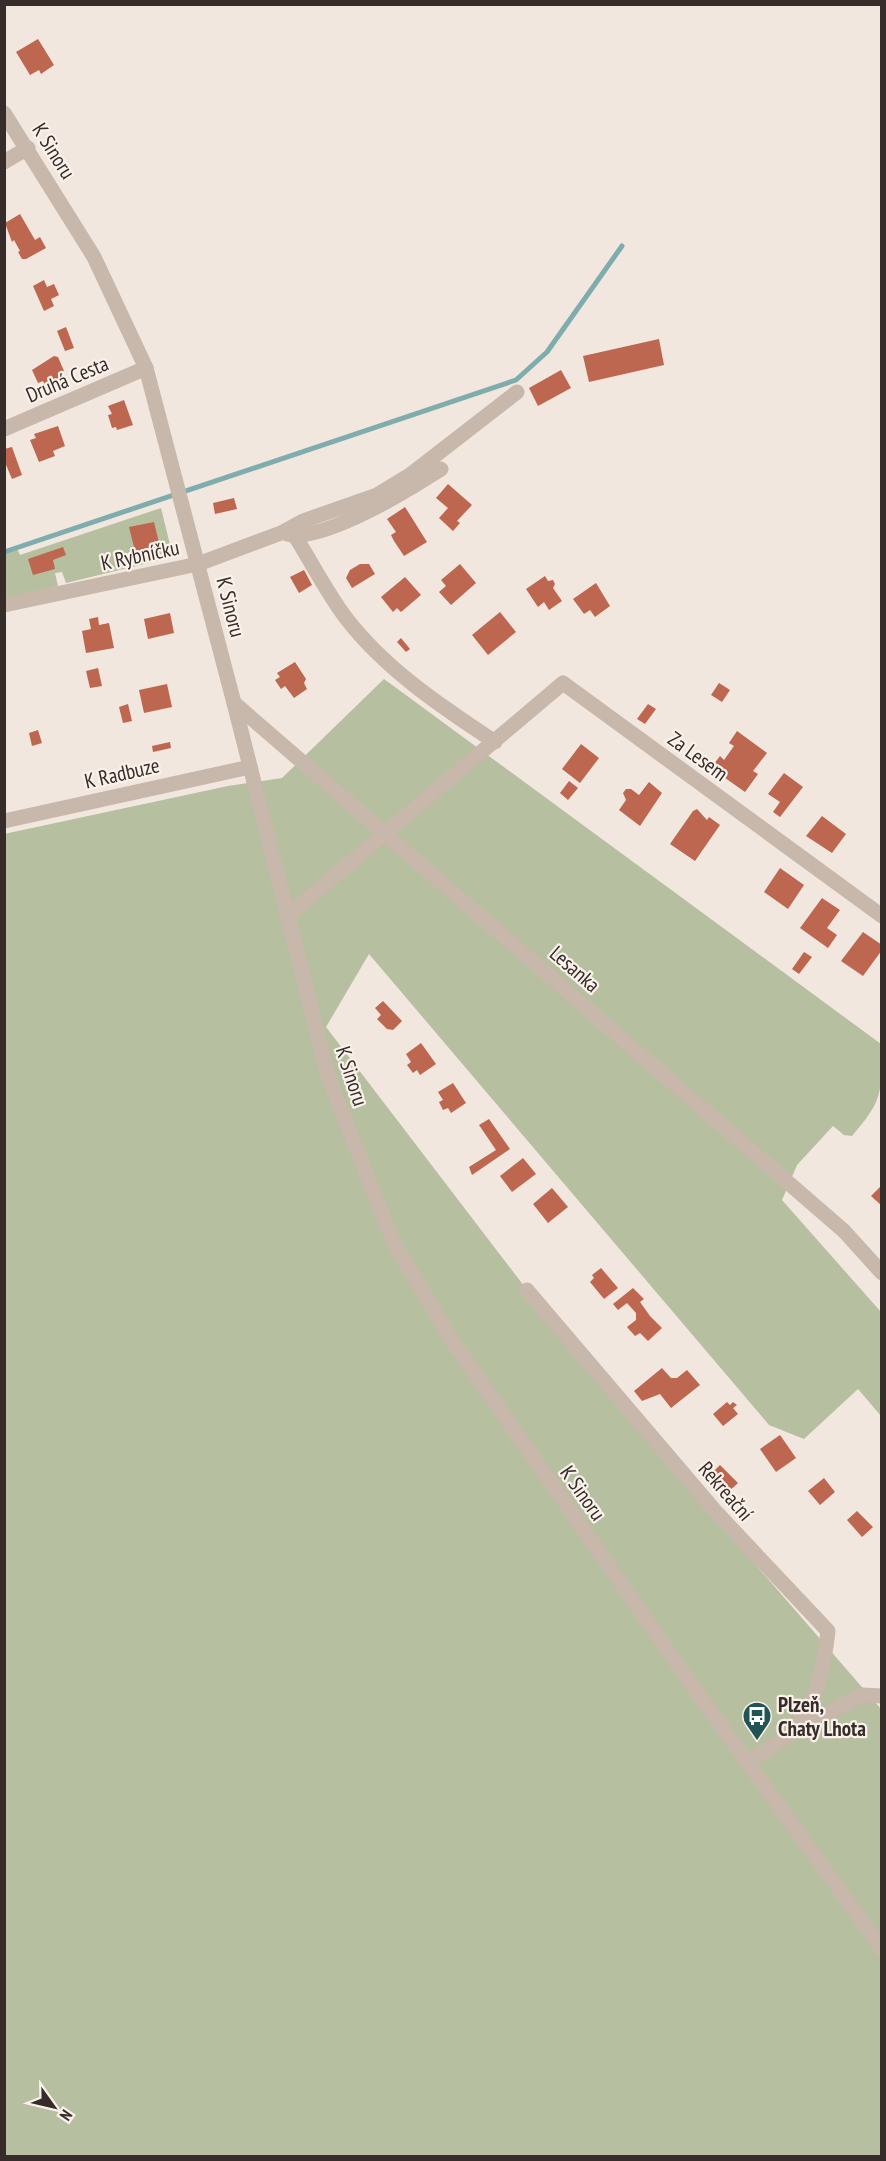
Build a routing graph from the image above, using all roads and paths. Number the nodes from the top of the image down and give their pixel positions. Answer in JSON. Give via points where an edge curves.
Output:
{"nodes":[{"id":1,"x":4,"y":113,"type":"edge"},
{"id":2,"x":28,"y":148,"type":"junction"},
{"id":3,"x":4,"y":162,"type":"edge"},
{"id":4,"x":146,"y":368,"type":"junction"},
{"id":5,"x":517,"y":392,"type":"dead end"},
{"id":6,"x":4,"y":429,"type":"edge"},
{"id":7,"x":441,"y":469,"type":"dead end"},
{"id":8,"x":288,"y":534,"type":"junction"},
{"id":9,"x":198,"y":564,"type":"junction"},
{"id":10,"x":4,"y":606,"type":"edge"},
{"id":11,"x":234,"y":702,"type":"junction"},
{"id":12,"x":495,"y":742,"type":"junction"},
{"id":13,"x":250,"y":767,"type":"junction"},
{"id":14,"x":4,"y":821,"type":"edge"},
{"id":15,"x":386,"y":835,"type":"junction"},
{"id":16,"x":882,"y":916,"type":"edge"},
{"id":17,"x":286,"y":917,"type":"junction"},
{"id":18,"x":882,"y":1274,"type":"edge"},
{"id":19,"x":527,"y":1290,"type":"dead end"},
{"id":20,"x":882,"y":1696,"type":"edge"},
{"id":21,"x":792,"y":1733,"type":"junction"},
{"id":22,"x":748,"y":1762,"type":"junction"},
{"id":23,"x":882,"y":1948,"type":"edge"}],
"edges":[{"from":1,"to":2,"type":"street","name":"K Sinoru"},
{"from":2,"to":3,"type":"street"},
{"from":2,"to":4,"type":"street","name":"K Sinoru","via":[[94,257]]},
{"from":4,"to":6,"type":"street","name":"Druhá Cesta"},
{"from":4,"to":9,"type":"street","name":"K Sinoru"},
{"from":5,"to":8,"type":"street","name":"K Rybníčku","via":[[410,475],[376,495],[303,521]]},
{"from":7,"to":8,"type":"street","name":"K Rybníčku","via":[[368,511],[304,535]]},
{"from":8,"to":9,"type":"street","name":"K Rybníčku"},
{"from":8,"to":12,"type":"street","via":[[362,635],[415,686]]},
{"from":9,"to":10,"type":"street","name":"K Rybníčku"},
{"from":9,"to":11,"type":"street","name":"K Sinoru"},
{"from":11,"to":13,"type":"street","name":"K Sinoru"},
{"from":11,"to":15,"type":"street","name":"Lesanka"},
{"from":12,"to":15,"type":"street","name":"Za Lesem"},
{"from":12,"to":16,"type":"street","name":"Za Lesem","via":[[563,683]]},
{"from":13,"to":14,"type":"street","name":"K Radbuze"},
{"from":13,"to":17,"type":"street","name":"K Sinoru"},
{"from":15,"to":17,"type":"street","name":"Za Lesem"},
{"from":15,"to":18,"type":"street","name":"Lesanka","via":[[844,1231]]},
{"from":17,"to":22,"type":"street","name":"K Sinoru","via":[[328,1079],[393,1241],[453,1342]]},
{"from":19,"to":21,"type":"street","name":"Rekreační","via":[[717,1513],[828,1631],[821,1678]]},
{"from":20,"to":21,"type":"street","name":"Rekreační","via":[[862,1695]]},
{"from":21,"to":22,"type":"street","name":"Rekreační"},
{"from":22,"to":23,"type":"street","name":"K Sinoru"}]}
